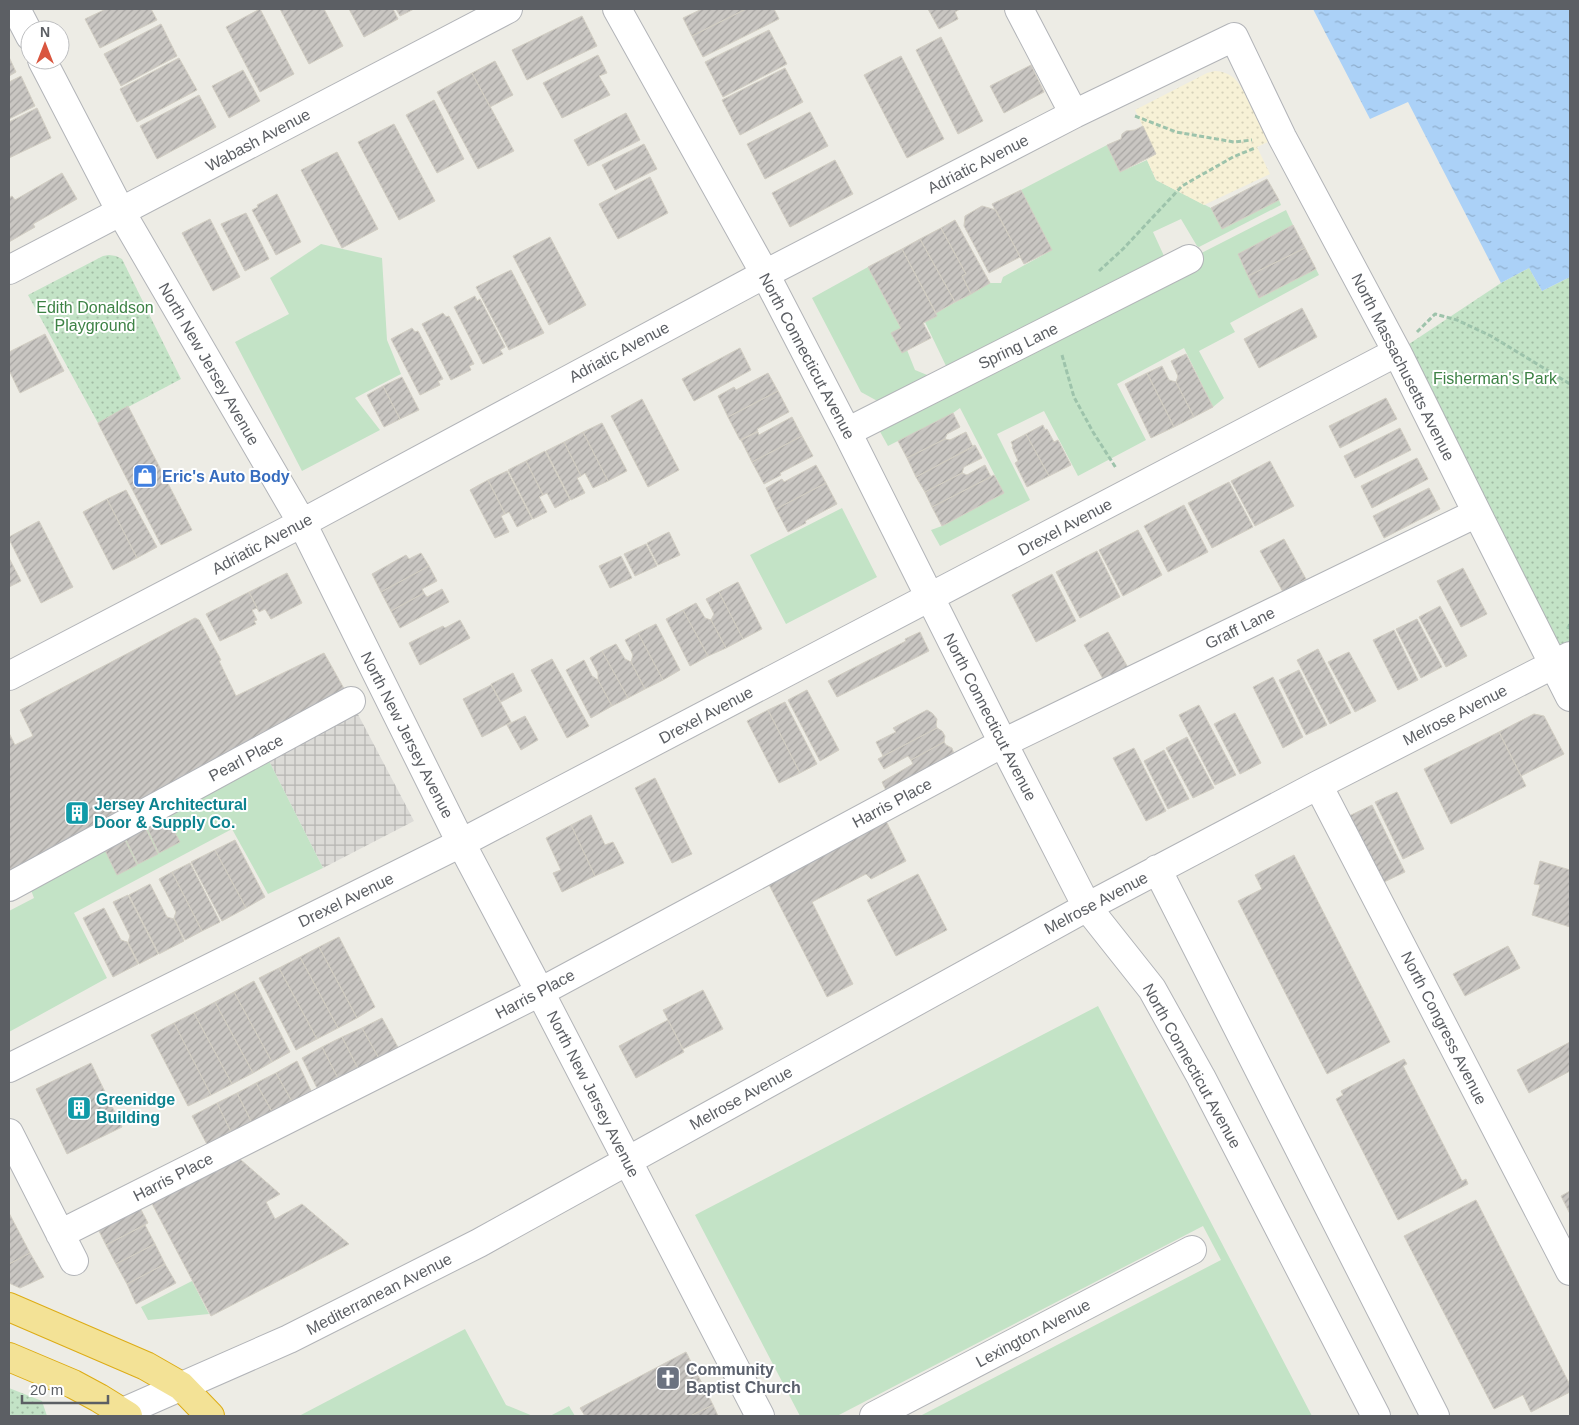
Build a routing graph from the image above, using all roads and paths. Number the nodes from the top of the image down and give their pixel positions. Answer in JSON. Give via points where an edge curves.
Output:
{"nodes":[{"id":1,"x":508,"y":9,"type":"edge"},
{"id":2,"x":617,"y":9,"type":"edge"},
{"id":3,"x":1019,"y":9,"type":"edge"},
{"id":4,"x":1234,"y":37,"type":"joint"},
{"id":5,"x":47,"y":70,"type":"edge"},
{"id":6,"x":1102,"y":101,"type":"junction"},
{"id":7,"x":1074,"y":114,"type":"junction"},
{"id":8,"x":1282,"y":137,"type":"junction"},
{"id":9,"x":121,"y":212,"type":"junction"},
{"id":10,"x":1188,"y":259,"type":"dead end"},
{"id":11,"x":9,"y":270,"type":"edge"},
{"id":12,"x":764,"y":274,"type":"junction"},
{"id":13,"x":1397,"y":352,"type":"junction"},
{"id":14,"x":1570,"y":384,"type":"edge"},
{"id":15,"x":847,"y":432,"type":"junction"},
{"id":16,"x":1477,"y":513,"type":"junction"},
{"id":17,"x":302,"y":523,"type":"junction"},
{"id":18,"x":930,"y":598,"type":"junction"},
{"id":19,"x":1562,"y":660,"type":"edge"},
{"id":20,"x":9,"y":676,"type":"edge"},
{"id":21,"x":1570,"y":697,"type":"edge"},
{"id":22,"x":351,"y":701,"type":"dead end"},
{"id":23,"x":1003,"y":743,"type":"junction"},
{"id":24,"x":1318,"y":785,"type":"junction"},
{"id":25,"x":461,"y":843,"type":"junction"},
{"id":26,"x":1158,"y":870,"type":"junction"},
{"id":27,"x":9,"y":887,"type":"edge"},
{"id":28,"x":1087,"y":907,"type":"junction"},
{"id":29,"x":540,"y":992,"type":"junction"},
{"id":30,"x":9,"y":1068,"type":"edge"},
{"id":31,"x":9,"y":1133,"type":"edge"},
{"id":32,"x":628,"y":1161,"type":"junction"},
{"id":33,"x":60,"y":1234,"type":"junction"},
{"id":34,"x":1192,"y":1250,"type":"dead end"},
{"id":35,"x":74,"y":1262,"type":"dead end"},
{"id":36,"x":1570,"y":1271,"type":"edge"},
{"id":37,"x":9,"y":1307,"type":"edge"},
{"id":38,"x":9,"y":1357,"type":"edge"},
{"id":39,"x":181,"y":1386,"type":"junction"},
{"id":40,"x":126,"y":1414,"type":"edge"},
{"id":41,"x":210,"y":1416,"type":"edge"},
{"id":42,"x":760,"y":1416,"type":"edge"},
{"id":43,"x":874,"y":1416,"type":"edge"},
{"id":44,"x":1376,"y":1416,"type":"edge"},
{"id":45,"x":1434,"y":1416,"type":"edge"}],
"edges":[{"from":1,"to":9,"type":"street","name":"Wabash Avenue"},
{"from":2,"to":12,"type":"street","name":"North Connecticut Avenue"},
{"from":3,"to":7,"type":"street"},
{"from":4,"to":6,"type":"street","name":"Adriatic Avenue"},
{"from":4,"to":8,"type":"street","name":"North Massachusetts Avenue"},
{"from":5,"to":9,"type":"street","name":"North New Jersey Avenue"},
{"from":6,"to":7,"type":"street","name":"Adriatic Avenue"},
{"from":6,"to":8,"type":"path","via":[[1176,132],[1234,142]]},
{"from":7,"to":12,"type":"street","name":"Adriatic Avenue"},
{"from":8,"to":13,"type":"street","name":"North Massachusetts Avenue"},
{"from":9,"to":11,"type":"street","name":"Wabash Avenue"},
{"from":9,"to":17,"type":"street","name":"North New Jersey Avenue"},
{"from":10,"to":15,"type":"street","name":"Spring Lane"},
{"from":12,"to":15,"type":"street","name":"North Connecticut Avenue"},
{"from":12,"to":17,"type":"street","name":"Adriatic Avenue"},
{"from":13,"to":14,"type":"path","via":[[1435,314],[1491,336]]},
{"from":13,"to":16,"type":"street","name":"North Massachusetts Avenue"},
{"from":13,"to":18,"type":"street","name":"Drexel Avenue"},
{"from":15,"to":18,"type":"street","name":"North Connecticut Avenue"},
{"from":16,"to":19,"type":"street","name":"North Massachusetts Avenue"},
{"from":16,"to":23,"type":"street","name":"Graff Lane"},
{"from":17,"to":20,"type":"street","name":"Adriatic Avenue"},
{"from":17,"to":25,"type":"street","name":"North New Jersey Avenue"},
{"from":18,"to":23,"type":"street","name":"North Connecticut Avenue"},
{"from":18,"to":25,"type":"street","name":"Drexel Avenue"},
{"from":19,"to":21,"type":"street","name":"North Massachusetts Avenue"},
{"from":19,"to":24,"type":"street","name":"Melrose Avenue"},
{"from":22,"to":27,"type":"street","name":"Pearl Place"},
{"from":23,"to":28,"type":"street","name":"North Connecticut Avenue"},
{"from":23,"to":29,"type":"street","name":"Harris Place"},
{"from":24,"to":26,"type":"street","name":"Melrose Avenue"},
{"from":24,"to":36,"type":"street","name":"North Congress Avenue"},
{"from":25,"to":29,"type":"street","name":"North New Jersey Avenue"},
{"from":25,"to":30,"type":"street","name":"Drexel Avenue"},
{"from":26,"to":28,"type":"street","name":"Melrose Avenue"},
{"from":26,"to":45,"type":"street"},
{"from":28,"to":32,"type":"street","name":"Melrose Avenue"},
{"from":28,"to":44,"type":"street","name":"North Connecticut Avenue","via":[[1152,989],[1201,1077]]},
{"from":29,"to":32,"type":"street","name":"North New Jersey Avenue"},
{"from":29,"to":33,"type":"street","name":"Harris Place"},
{"from":31,"to":33,"type":"street"},
{"from":32,"to":39,"type":"street","name":"Mediterranean Avenue","via":[[462,1252],[289,1339]]},
{"from":32,"to":42,"type":"street","name":"North New Jersey Avenue"},
{"from":33,"to":35,"type":"street"},
{"from":34,"to":43,"type":"street","name":"Lexington Avenue"},
{"from":37,"to":39,"type":"highway","via":[[146,1366]]},
{"from":38,"to":40,"type":"highway","via":[[73,1384]]},
{"from":39,"to":40,"type":"street","name":"Mediterranean Avenue"},
{"from":39,"to":41,"type":"highway"}]}
